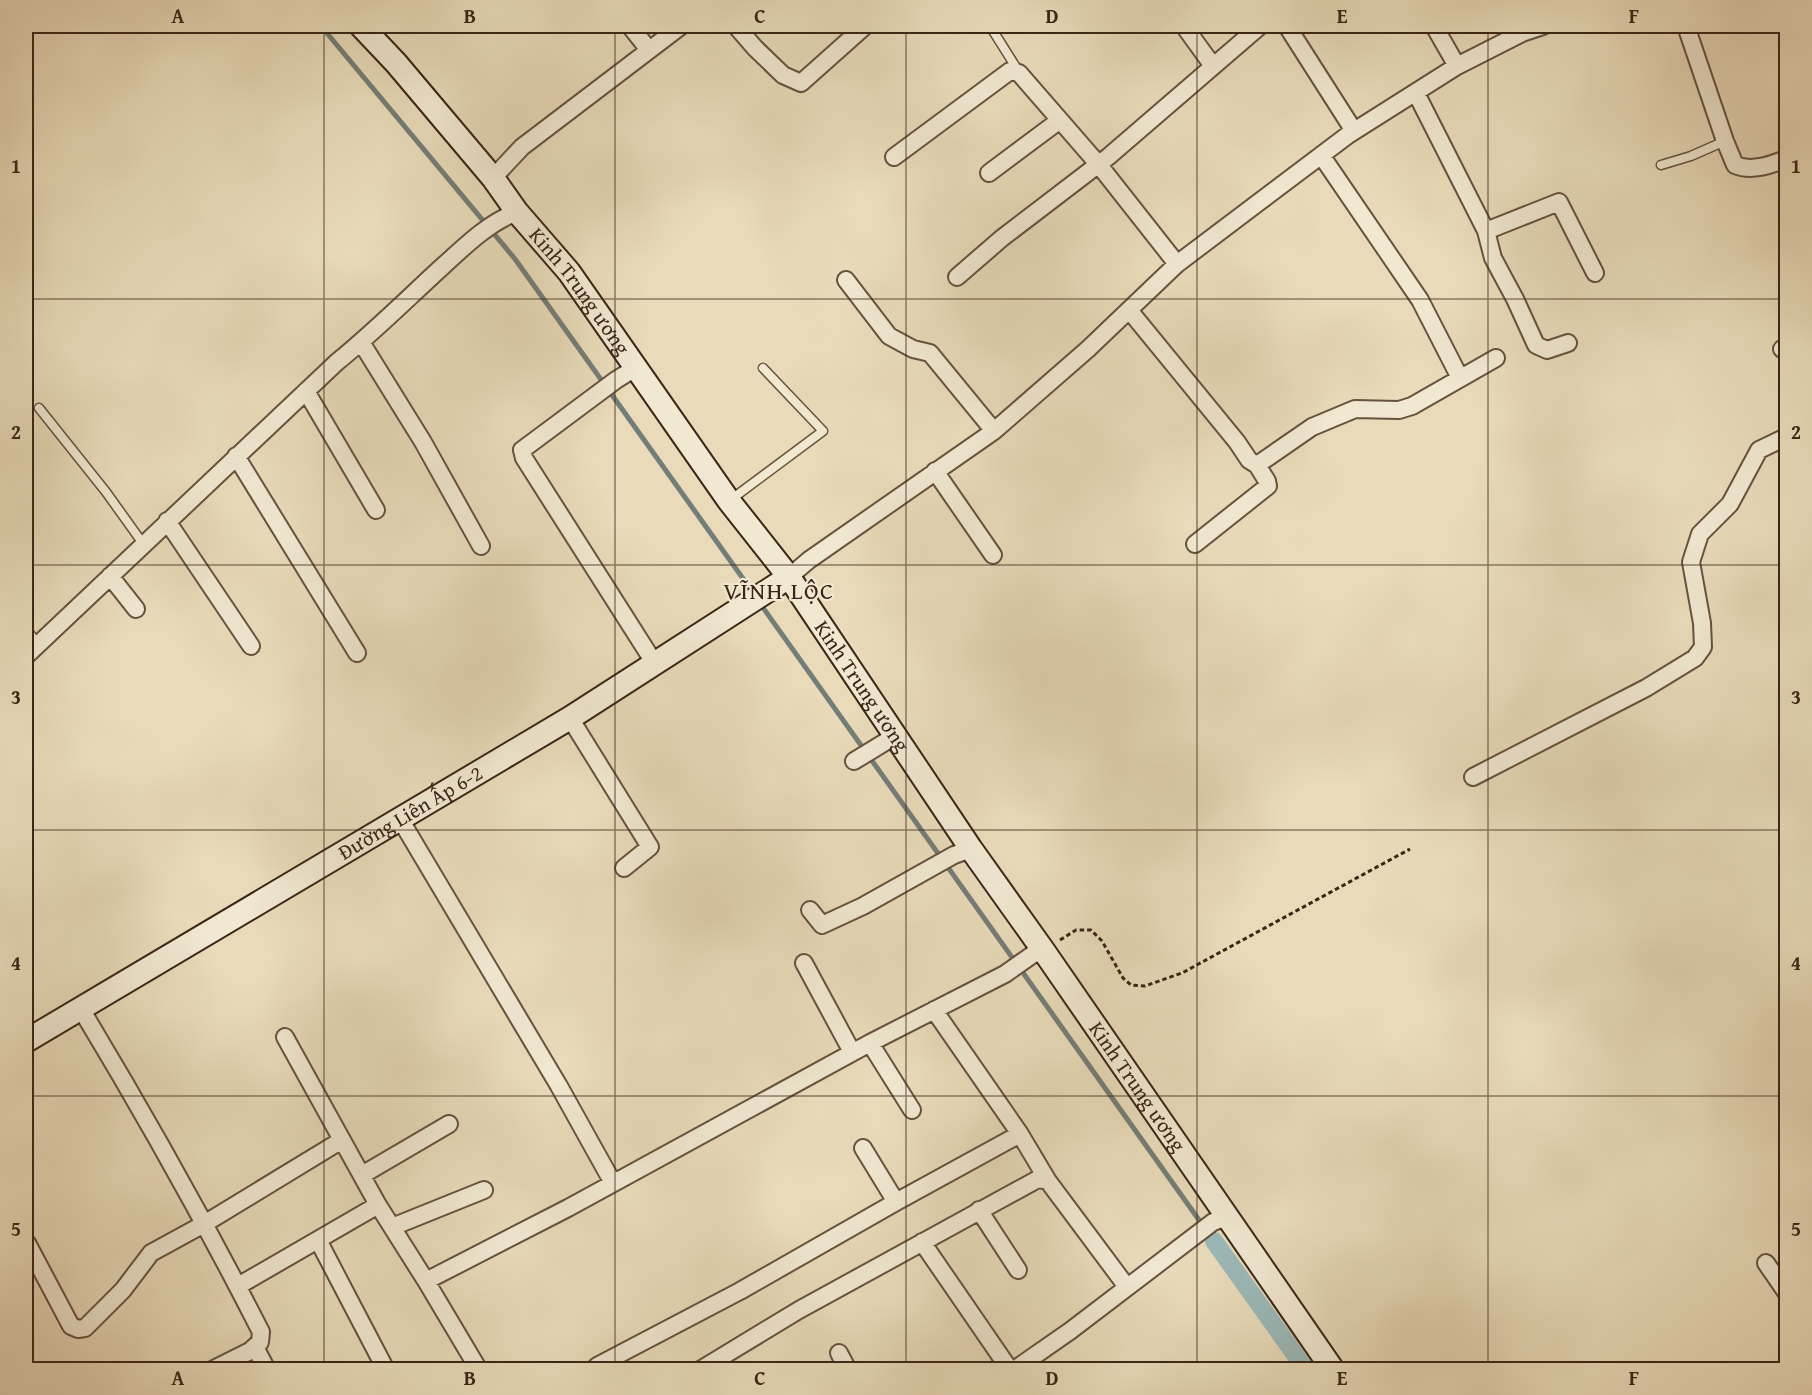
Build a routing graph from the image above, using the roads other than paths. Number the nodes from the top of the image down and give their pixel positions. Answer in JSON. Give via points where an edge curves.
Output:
{"nodes":[{"id":1,"x":361,"y":26,"type":"edge"},
{"id":2,"x":630,"y":26,"type":"edge"},
{"id":3,"x":681,"y":26,"type":"edge"},
{"id":4,"x":736,"y":26,"type":"edge"},
{"id":5,"x":865,"y":26,"type":"edge"},
{"id":6,"x":990,"y":26,"type":"edge"},
{"id":7,"x":1184,"y":26,"type":"edge"},
{"id":8,"x":1260,"y":26,"type":"edge"},
{"id":9,"x":1287,"y":26,"type":"edge"},
{"id":10,"x":1434,"y":26,"type":"edge"},
{"id":11,"x":1543,"y":26,"type":"edge"},
{"id":12,"x":1686,"y":26,"type":"edge"},
{"id":13,"x":649,"y":50,"type":"junction"},
{"id":14,"x":1213,"y":66,"type":"junction"},
{"id":15,"x":1458,"y":66,"type":"junction"},
{"id":16,"x":1019,"y":73,"type":"junction"},
{"id":17,"x":1416,"y":93,"type":"junction"},
{"id":18,"x":1060,"y":120,"type":"junction"},
{"id":19,"x":1354,"y":131,"type":"junction"},
{"id":20,"x":1725,"y":141,"type":"junction"},
{"id":21,"x":1321,"y":155,"type":"junction"},
{"id":22,"x":894,"y":157,"type":"dead end"},
{"id":23,"x":1786,"y":159,"type":"edge"},
{"id":24,"x":1099,"y":165,"type":"junction"},
{"id":25,"x":1661,"y":165,"type":"dead end"},
{"id":26,"x":989,"y":173,"type":"dead end"},
{"id":27,"x":493,"y":178,"type":"junction"},
{"id":28,"x":508,"y":215,"type":"junction"},
{"id":29,"x":1486,"y":231,"type":"junction"},
{"id":30,"x":1177,"y":264,"type":"junction"},
{"id":31,"x":1594,"y":273,"type":"dead end"},
{"id":32,"x":957,"y":277,"type":"dead end"},
{"id":33,"x":846,"y":280,"type":"dead end"},
{"id":34,"x":1129,"y":310,"type":"junction"},
{"id":35,"x":361,"y":342,"type":"junction"},
{"id":36,"x":1568,"y":343,"type":"dead end"},
{"id":37,"x":1496,"y":358,"type":"dead end"},
{"id":38,"x":637,"y":367,"type":"junction"},
{"id":39,"x":763,"y":368,"type":"dead end"},
{"id":40,"x":1460,"y":378,"type":"junction"},
{"id":41,"x":306,"y":391,"type":"junction"},
{"id":42,"x":39,"y":408,"type":"dead end"},
{"id":43,"x":994,"y":431,"type":"junction"},
{"id":44,"x":1786,"y":437,"type":"edge"},
{"id":45,"x":236,"y":456,"type":"junction"},
{"id":46,"x":1257,"y":465,"type":"junction"},
{"id":47,"x":935,"y":471,"type":"junction"},
{"id":48,"x":729,"y":501,"type":"junction"},
{"id":49,"x":376,"y":510,"type":"dead end"},
{"id":50,"x":167,"y":521,"type":"junction"},
{"id":51,"x":1195,"y":544,"type":"dead end"},
{"id":52,"x":144,"y":545,"type":"junction"},
{"id":53,"x":481,"y":546,"type":"dead end"},
{"id":54,"x":993,"y":555,"type":"dead end"},
{"id":55,"x":110,"y":576,"type":"junction"},
{"id":56,"x":782,"y":581,"type":"junction"},
{"id":57,"x":136,"y":609,"type":"dead end"},
{"id":58,"x":26,"y":629,"type":"edge"},
{"id":59,"x":39,"y":644,"type":"junction"},
{"id":60,"x":251,"y":646,"type":"dead end"},
{"id":61,"x":357,"y":654,"type":"dead end"},
{"id":62,"x":26,"y":656,"type":"edge"},
{"id":63,"x":655,"y":664,"type":"junction"},
{"id":64,"x":570,"y":718,"type":"junction"},
{"id":65,"x":895,"y":736,"type":"junction"},
{"id":66,"x":854,"y":761,"type":"dead end"},
{"id":67,"x":1473,"y":777,"type":"dead end"},
{"id":68,"x":400,"y":819,"type":"junction"},
{"id":69,"x":963,"y":852,"type":"junction"},
{"id":70,"x":624,"y":868,"type":"dead end"},
{"id":71,"x":810,"y":910,"type":"dead end"},
{"id":72,"x":1038,"y":953,"type":"junction"},
{"id":73,"x":804,"y":963,"type":"dead end"},
{"id":74,"x":81,"y":1009,"type":"junction"},
{"id":75,"x":934,"y":1010,"type":"junction"},
{"id":76,"x":285,"y":1037,"type":"dead end"},
{"id":77,"x":26,"y":1041,"type":"edge"},
{"id":78,"x":870,"y":1043,"type":"junction"},
{"id":79,"x":852,"y":1052,"type":"junction"},
{"id":80,"x":912,"y":1110,"type":"dead end"},
{"id":81,"x":449,"y":1124,"type":"dead end"},
{"id":82,"x":1020,"y":1134,"type":"junction"},
{"id":83,"x":342,"y":1140,"type":"junction"},
{"id":84,"x":863,"y":1148,"type":"dead end"},
{"id":85,"x":362,"y":1175,"type":"junction"},
{"id":86,"x":1048,"y":1181,"type":"junction"},
{"id":87,"x":613,"y":1183,"type":"junction"},
{"id":88,"x":484,"y":1190,"type":"dead end"},
{"id":89,"x":896,"y":1202,"type":"junction"},
{"id":90,"x":378,"y":1205,"type":"junction"},
{"id":91,"x":979,"y":1210,"type":"junction"},
{"id":92,"x":1220,"y":1219,"type":"junction"},
{"id":93,"x":204,"y":1224,"type":"junction"},
{"id":94,"x":392,"y":1227,"type":"junction"},
{"id":95,"x":318,"y":1240,"type":"junction"},
{"id":96,"x":922,"y":1242,"type":"junction"},
{"id":97,"x":27,"y":1243,"type":"dead end"},
{"id":98,"x":1766,"y":1263,"type":"dead end"},
{"id":99,"x":1018,"y":1270,"type":"dead end"},
{"id":100,"x":426,"y":1281,"type":"junction"},
{"id":101,"x":238,"y":1287,"type":"junction"},
{"id":102,"x":1127,"y":1287,"type":"junction"},
{"id":103,"x":1786,"y":1292,"type":"edge"},
{"id":104,"x":255,"y":1347,"type":"junction"},
{"id":105,"x":838,"y":1353,"type":"dead end"},
{"id":106,"x":597,"y":1366,"type":"dead end"},
{"id":107,"x":212,"y":1370,"type":"edge"},
{"id":108,"x":267,"y":1370,"type":"edge"},
{"id":109,"x":386,"y":1370,"type":"edge"},
{"id":110,"x":478,"y":1370,"type":"edge"},
{"id":111,"x":700,"y":1370,"type":"edge"},
{"id":112,"x":848,"y":1370,"type":"edge"},
{"id":113,"x":1012,"y":1370,"type":"edge"},
{"id":114,"x":1333,"y":1370,"type":"edge"}],
"edges":[{"from":1,"to":27,"type":"street","name":"Kinh Trung ương"},
{"from":2,"to":13,"type":"street"},
{"from":3,"to":13,"type":"street"},
{"from":4,"to":5,"type":"street","via":[[783,75],[801,82]]},
{"from":6,"to":16,"type":"lane"},
{"from":7,"to":14,"type":"street"},
{"from":8,"to":14,"type":"street"},
{"from":9,"to":19,"type":"street"},
{"from":10,"to":15,"type":"street"},
{"from":11,"to":15,"type":"street"},
{"from":12,"to":20,"type":"street"},
{"from":13,"to":27,"type":"street","via":[[522,147]]},
{"from":14,"to":24,"type":"street"},
{"from":15,"to":17,"type":"street"},
{"from":16,"to":18,"type":"street"},
{"from":16,"to":22,"type":"street","via":[[1010,71]]},
{"from":17,"to":19,"type":"street"},
{"from":17,"to":29,"type":"street"},
{"from":18,"to":24,"type":"street"},
{"from":18,"to":26,"type":"street"},
{"from":19,"to":21,"type":"street"},
{"from":20,"to":23,"type":"street","via":[[1735,165],[1745,169]]},
{"from":20,"to":25,"type":"lane"},
{"from":21,"to":30,"type":"street"},
{"from":21,"to":40,"type":"street","via":[[1420,300]]},
{"from":24,"to":30,"type":"street"},
{"from":24,"to":32,"type":"street"},
{"from":27,"to":28,"type":"street","name":"Kinh Trung ương"},
{"from":28,"to":35,"type":"street","via":[[464,247]]},
{"from":28,"to":38,"type":"street","name":"Kinh Trung ương","via":[[569,272]]},
{"from":29,"to":31,"type":"street","via":[[1559,202]]},
{"from":29,"to":36,"type":"street","via":[[1493,258],[1536,345],[1547,350]]},
{"from":30,"to":34,"type":"street"},
{"from":33,"to":43,"type":"street","via":[[889,336],[930,353]]},
{"from":34,"to":43,"type":"street"},
{"from":34,"to":46,"type":"street"},
{"from":35,"to":41,"type":"street"},
{"from":35,"to":53,"type":"street"},
{"from":37,"to":40,"type":"street"},
{"from":38,"to":48,"type":"street","name":"Kinh Trung ương"},
{"from":38,"to":63,"type":"street","via":[[522,450]]},
{"from":39,"to":48,"type":"lane","via":[[822,431]]},
{"from":40,"to":46,"type":"street","via":[[1400,410],[1355,409],[1312,427]]},
{"from":41,"to":45,"type":"street"},
{"from":41,"to":49,"type":"street"},
{"from":42,"to":52,"type":"lane"},
{"from":43,"to":47,"type":"street"},
{"from":44,"to":67,"type":"street","via":[[1759,450],[1730,504],[1700,534],[1691,562],[1702,623],[1703,647],[1695,658],[1646,688]]},
{"from":45,"to":50,"type":"street"},
{"from":45,"to":61,"type":"street"},
{"from":46,"to":51,"type":"street","via":[[1268,486]]},
{"from":47,"to":54,"type":"street"},
{"from":47,"to":56,"type":"street"},
{"from":48,"to":56,"type":"street","name":"Kinh Trung ương"},
{"from":50,"to":52,"type":"street"},
{"from":50,"to":60,"type":"street"},
{"from":52,"to":55,"type":"street"},
{"from":55,"to":57,"type":"street"},
{"from":55,"to":59,"type":"street"},
{"from":56,"to":63,"type":"street","name":"Đường Liên Ấp 6-2"},
{"from":56,"to":65,"type":"street","name":"Kinh Trung ương"},
{"from":58,"to":59,"type":"lane"},
{"from":59,"to":62,"type":"street"},
{"from":63,"to":64,"type":"street","name":"Đường Liên Ấp 6-2"},
{"from":64,"to":68,"type":"street","name":"Đường Liên Ấp 6-2"},
{"from":64,"to":70,"type":"street","via":[[650,847]]},
{"from":65,"to":66,"type":"street"},
{"from":65,"to":69,"type":"street","name":"Kinh Trung ương"},
{"from":68,"to":74,"type":"street","name":"Đường Liên Ấp 6-2"},
{"from":68,"to":87,"type":"street"},
{"from":69,"to":71,"type":"street","via":[[822,925]]},
{"from":69,"to":72,"type":"street","name":"Kinh Trung ương"},
{"from":72,"to":75,"type":"street"},
{"from":72,"to":92,"type":"street","name":"Kinh Trung ương"},
{"from":73,"to":79,"type":"street"},
{"from":74,"to":77,"type":"street","name":"Đường Liên Ấp 6-2"},
{"from":74,"to":93,"type":"street"},
{"from":75,"to":78,"type":"street"},
{"from":75,"to":82,"type":"street"},
{"from":76,"to":83,"type":"street"},
{"from":78,"to":79,"type":"street"},
{"from":78,"to":80,"type":"street"},
{"from":79,"to":87,"type":"street"},
{"from":81,"to":85,"type":"street"},
{"from":82,"to":86,"type":"street"},
{"from":82,"to":89,"type":"street"},
{"from":83,"to":85,"type":"street"},
{"from":83,"to":93,"type":"street"},
{"from":84,"to":89,"type":"street"},
{"from":85,"to":90,"type":"street"},
{"from":86,"to":91,"type":"street","via":[[1038,1179]]},
{"from":86,"to":102,"type":"street"},
{"from":87,"to":100,"type":"street"},
{"from":88,"to":94,"type":"street"},
{"from":89,"to":106,"type":"street"},
{"from":90,"to":94,"type":"street"},
{"from":90,"to":95,"type":"street"},
{"from":91,"to":96,"type":"street"},
{"from":91,"to":99,"type":"street"},
{"from":92,"to":102,"type":"street"},
{"from":92,"to":114,"type":"street","name":"Kinh Trung ương"},
{"from":93,"to":97,"type":"street","via":[[151,1253],[93,1322],[78,1329],[72,1326]]},
{"from":93,"to":101,"type":"street"},
{"from":94,"to":100,"type":"street"},
{"from":95,"to":101,"type":"street"},
{"from":95,"to":109,"type":"street"},
{"from":96,"to":111,"type":"street"},
{"from":96,"to":113,"type":"street"},
{"from":98,"to":103,"type":"street"},
{"from":100,"to":110,"type":"street"},
{"from":101,"to":104,"type":"street","via":[[261,1332]]},
{"from":102,"to":113,"type":"street"},
{"from":104,"to":107,"type":"street"},
{"from":104,"to":108,"type":"street"},
{"from":105,"to":112,"type":"street"}]}
